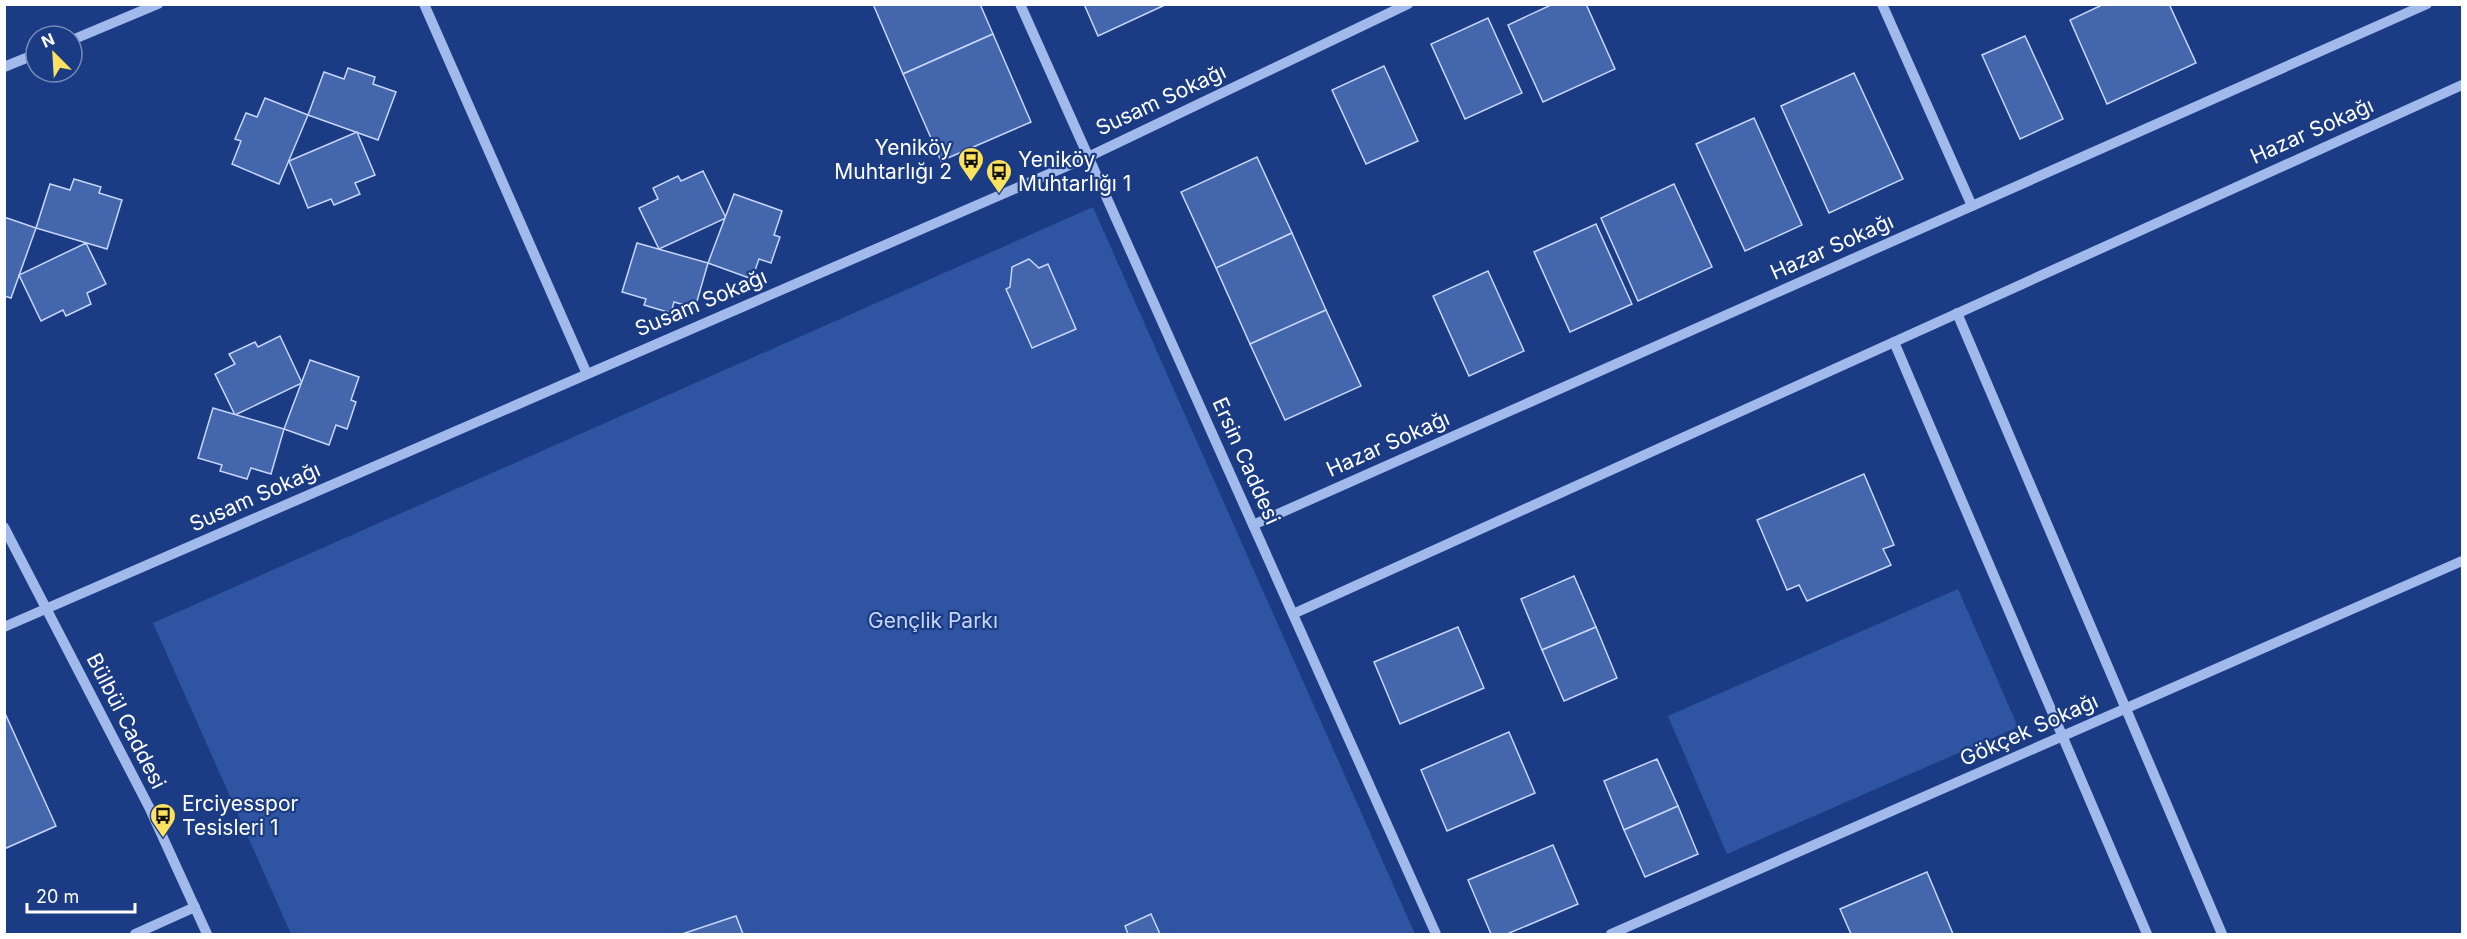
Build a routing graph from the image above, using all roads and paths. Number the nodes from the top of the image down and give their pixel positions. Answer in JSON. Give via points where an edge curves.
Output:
{"nodes":[{"id":1,"x":424,"y":4,"type":"edge"},
{"id":2,"x":1020,"y":4,"type":"edge"},
{"id":3,"x":1408,"y":4,"type":"edge"},
{"id":4,"x":1882,"y":4,"type":"edge"},
{"id":5,"x":2427,"y":4,"type":"edge"},
{"id":6,"x":154,"y":5,"type":"edge"},
{"id":7,"x":84,"y":35,"type":"edge"},
{"id":8,"x":24,"y":59,"type":"edge"},
{"id":9,"x":4,"y":67,"type":"edge"},
{"id":10,"x":2463,"y":85,"type":"edge"},
{"id":11,"x":1088,"y":157,"type":"junction"},
{"id":12,"x":1972,"y":206,"type":"junction"},
{"id":13,"x":1957,"y":314,"type":"junction"},
{"id":14,"x":1894,"y":342,"type":"junction"},
{"id":15,"x":587,"y":374,"type":"junction"},
{"id":16,"x":1253,"y":525,"type":"junction"},
{"id":17,"x":4,"y":527,"type":"edge"},
{"id":18,"x":2463,"y":561,"type":"edge"},
{"id":19,"x":46,"y":610,"type":"junction"},
{"id":20,"x":1293,"y":614,"type":"junction"},
{"id":21,"x":4,"y":627,"type":"edge"},
{"id":22,"x":2126,"y":709,"type":"junction"},
{"id":23,"x":2062,"y":737,"type":"junction"},
{"id":24,"x":195,"y":907,"type":"junction"},
{"id":25,"x":135,"y":934,"type":"edge"},
{"id":26,"x":207,"y":934,"type":"edge"},
{"id":27,"x":1436,"y":934,"type":"edge"},
{"id":28,"x":1611,"y":934,"type":"edge"},
{"id":29,"x":2147,"y":934,"type":"edge"},
{"id":30,"x":2222,"y":934,"type":"edge"}],
"edges":[{"from":1,"to":15,"type":"street"},
{"from":2,"to":11,"type":"street","name":"Ersin Caddesi"},
{"from":3,"to":11,"type":"street","name":"Susam Sokağı"},
{"from":4,"to":12,"type":"street"},
{"from":5,"to":12,"type":"street","name":"Hazar Sokağı"},
{"from":6,"to":7,"type":"street"},
{"from":8,"to":9,"type":"street"},
{"from":10,"to":13,"type":"street","name":"Hazar Sokağı"},
{"from":11,"to":15,"type":"street","name":"Susam Sokağı"},
{"from":11,"to":16,"type":"street","name":"Ersin Caddesi"},
{"from":12,"to":16,"type":"street","name":"Hazar Sokağı"},
{"from":13,"to":14,"type":"street","name":"Hazar Sokağı"},
{"from":13,"to":22,"type":"street"},
{"from":14,"to":20,"type":"street","name":"Hazar Sokağı"},
{"from":14,"to":23,"type":"street"},
{"from":15,"to":19,"type":"street","name":"Susam Sokağı"},
{"from":16,"to":20,"type":"street","name":"Ersin Caddesi"},
{"from":17,"to":19,"type":"street","name":"Bülbül Caddesi"},
{"from":18,"to":22,"type":"street","name":"Gökçek Sokağı"},
{"from":19,"to":21,"type":"street","name":"Susam Sokağı"},
{"from":19,"to":24,"type":"street","name":"Bülbül Caddesi","via":[[149,807]]},
{"from":20,"to":27,"type":"street","name":"Ersin Caddesi"},
{"from":22,"to":23,"type":"street","name":"Gökçek Sokağı"},
{"from":22,"to":30,"type":"street"},
{"from":23,"to":28,"type":"street","name":"Gökçek Sokağı"},
{"from":23,"to":29,"type":"street"},
{"from":24,"to":25,"type":"street"},
{"from":24,"to":26,"type":"street","name":"Bülbül Caddesi"}]}
